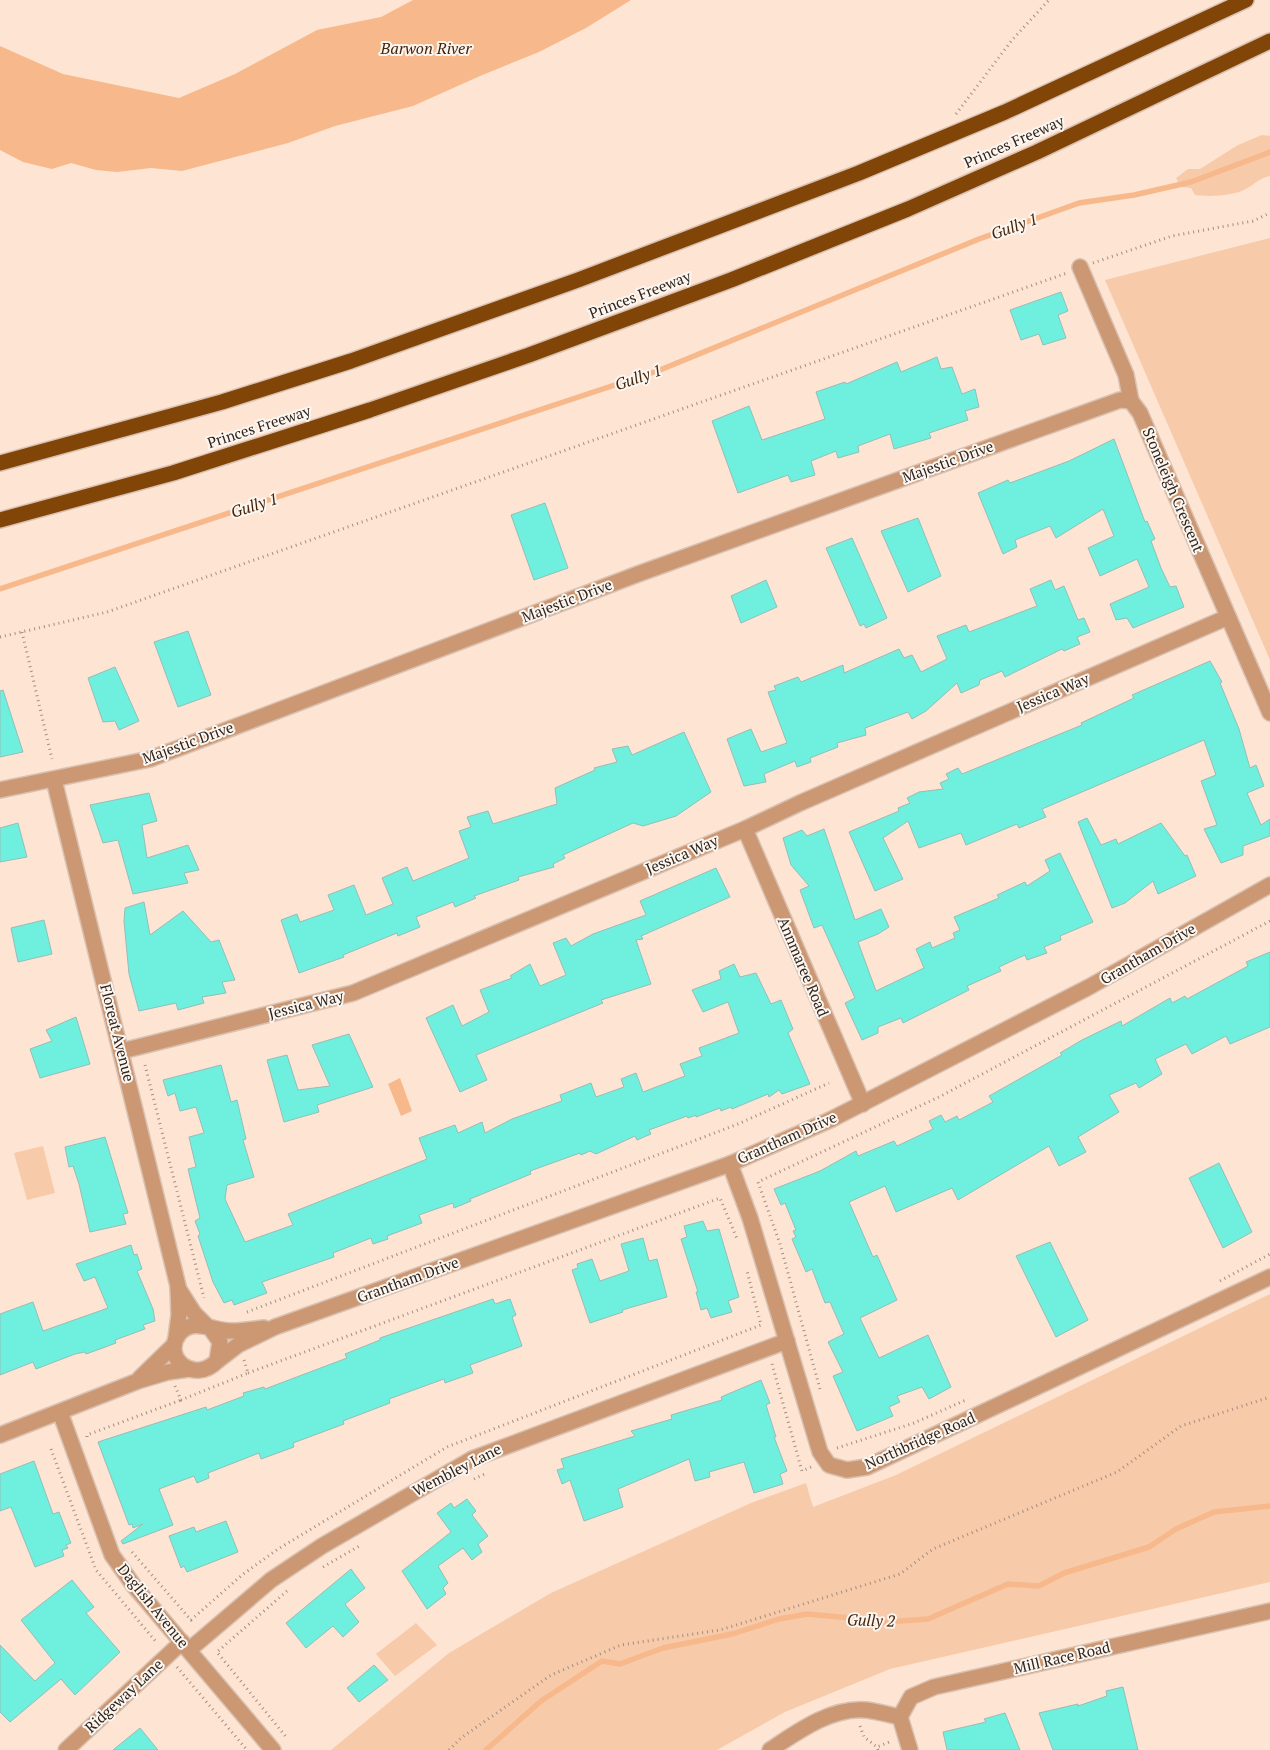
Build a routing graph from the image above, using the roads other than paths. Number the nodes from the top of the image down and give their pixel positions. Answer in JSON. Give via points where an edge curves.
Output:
{"nodes":[{"id":1,"x":1246,"y":0,"type":"edge"},
{"id":2,"x":1270,"y":41,"type":"edge"},
{"id":3,"x":1080,"y":268,"type":"road end"},
{"id":4,"x":1131,"y":401,"type":"junction"},
{"id":5,"x":0,"y":463,"type":"edge"},
{"id":6,"x":0,"y":520,"type":"edge"},
{"id":7,"x":1228,"y":617,"type":"junction"},
{"id":8,"x":1270,"y":713,"type":"edge"},
{"id":9,"x":54,"y":780,"type":"junction"},
{"id":10,"x":0,"y":790,"type":"edge"},
{"id":11,"x":745,"y":830,"type":"junction"},
{"id":12,"x":1270,"y":885,"type":"edge"},
{"id":13,"x":122,"y":1051,"type":"junction"},
{"id":14,"x":862,"y":1104,"type":"junction"},
{"id":15,"x":730,"y":1164,"type":"junction"},
{"id":16,"x":1270,"y":1277,"type":"edge"},
{"id":17,"x":178,"y":1286,"type":"junction"},
{"id":18,"x":275,"y":1327,"type":"junction"},
{"id":19,"x":209,"y":1328,"type":"junction"},
{"id":20,"x":175,"y":1341,"type":"junction"},
{"id":21,"x":787,"y":1341,"type":"junction"},
{"id":22,"x":217,"y":1361,"type":"junction"},
{"id":23,"x":189,"y":1370,"type":"junction"},
{"id":24,"x":138,"y":1380,"type":"junction"},
{"id":25,"x":60,"y":1412,"type":"junction"},
{"id":26,"x":0,"y":1435,"type":"edge"},
{"id":27,"x":1270,"y":1610,"type":"edge"},
{"id":28,"x":185,"y":1646,"type":"junction"},
{"id":29,"x":900,"y":1717,"type":"junction"},
{"id":30,"x":66,"y":1750,"type":"edge"},
{"id":31,"x":273,"y":1750,"type":"edge"},
{"id":32,"x":770,"y":1750,"type":"edge"},
{"id":33,"x":910,"y":1750,"type":"edge"}],
"edges":[{"from":1,"to":5,"type":"highway","name":"Princes Freeway","via":[[1005,112],[876,166],[578,280],[351,361],[222,402]]},
{"from":2,"to":6,"type":"highway","name":"Princes Freeway","via":[[1037,152],[908,209],[722,283],[370,410],[173,473]]},
{"from":3,"to":4,"type":"street","name":"Stoneleigh Crescent","via":[[1126,375]]},
{"from":4,"to":7,"type":"street","name":"Stoneleigh Crescent","via":[[1140,412]]},
{"from":4,"to":9,"type":"street","name":"Majestic Drive","via":[[1120,400],[656,567],[150,758]]},
{"from":7,"to":8,"type":"street","name":"Stoneleigh Crescent"},
{"from":7,"to":11,"type":"street","name":"Jessica Way","via":[[800,803]]},
{"from":9,"to":10,"type":"street","name":"Majestic Drive"},
{"from":9,"to":13,"type":"street","name":"Floreat Avenue"},
{"from":11,"to":13,"type":"street","name":"Jessica Way","via":[[353,993]]},
{"from":11,"to":14,"type":"street","name":"Annmaree Road"},
{"from":12,"to":14,"type":"street","name":"Grantham Drive","via":[[1089,987]]},
{"from":13,"to":17,"type":"street","name":"Floreat Avenue"},
{"from":14,"to":15,"type":"street","name":"Grantham Drive"},
{"from":15,"to":18,"type":"street","name":"Grantham Drive"},
{"from":15,"to":21,"type":"street"},
{"from":16,"to":21,"type":"street","name":"Northbridge Road","via":[[867,1467],[847,1470],[829,1465],[820,1452]]},
{"from":17,"to":19,"type":"street","name":"Floreat Avenue","via":[[194,1313]]},
{"from":17,"to":20,"type":"street","name":"Floreat Avenue","via":[[179,1315]]},
{"from":18,"to":19,"type":"street","name":"Grantham Drive","via":[[232,1331]]},
{"from":18,"to":22,"type":"street","name":"Grantham Drive","via":[[238,1345]]},
{"from":19,"to":20,"type":"street","name":"Grantham Drive","via":[[186,1327]]},
{"from":19,"to":22,"type":"street","via":[[220,1342]]},
{"from":20,"to":23,"type":"street","via":[[177,1359]]},
{"from":20,"to":24,"type":"street","name":"Grantham Drive"},
{"from":21,"to":28,"type":"street","name":"Wembley Lane","via":[[472,1459],[322,1546],[271,1580]]},
{"from":22,"to":23,"type":"street","name":"Grantham Drive","via":[[204,1370]]},
{"from":23,"to":24,"type":"street","name":"Grantham Drive"},
{"from":24,"to":25,"type":"street","name":"Grantham Drive"},
{"from":25,"to":26,"type":"street","name":"Grantham Drive"},
{"from":25,"to":28,"type":"street","name":"Daglish Avenue","via":[[112,1555]]},
{"from":27,"to":29,"type":"street","name":"Mill Race Road","via":[[934,1687],[911,1697]]},
{"from":28,"to":30,"type":"street","name":"Ridgeway Lane"},
{"from":28,"to":31,"type":"street","name":"Daglish Avenue"},
{"from":29,"to":32,"type":"street","via":[[866,1710],[841,1711],[796,1732]]},
{"from":29,"to":33,"type":"street"}]}
